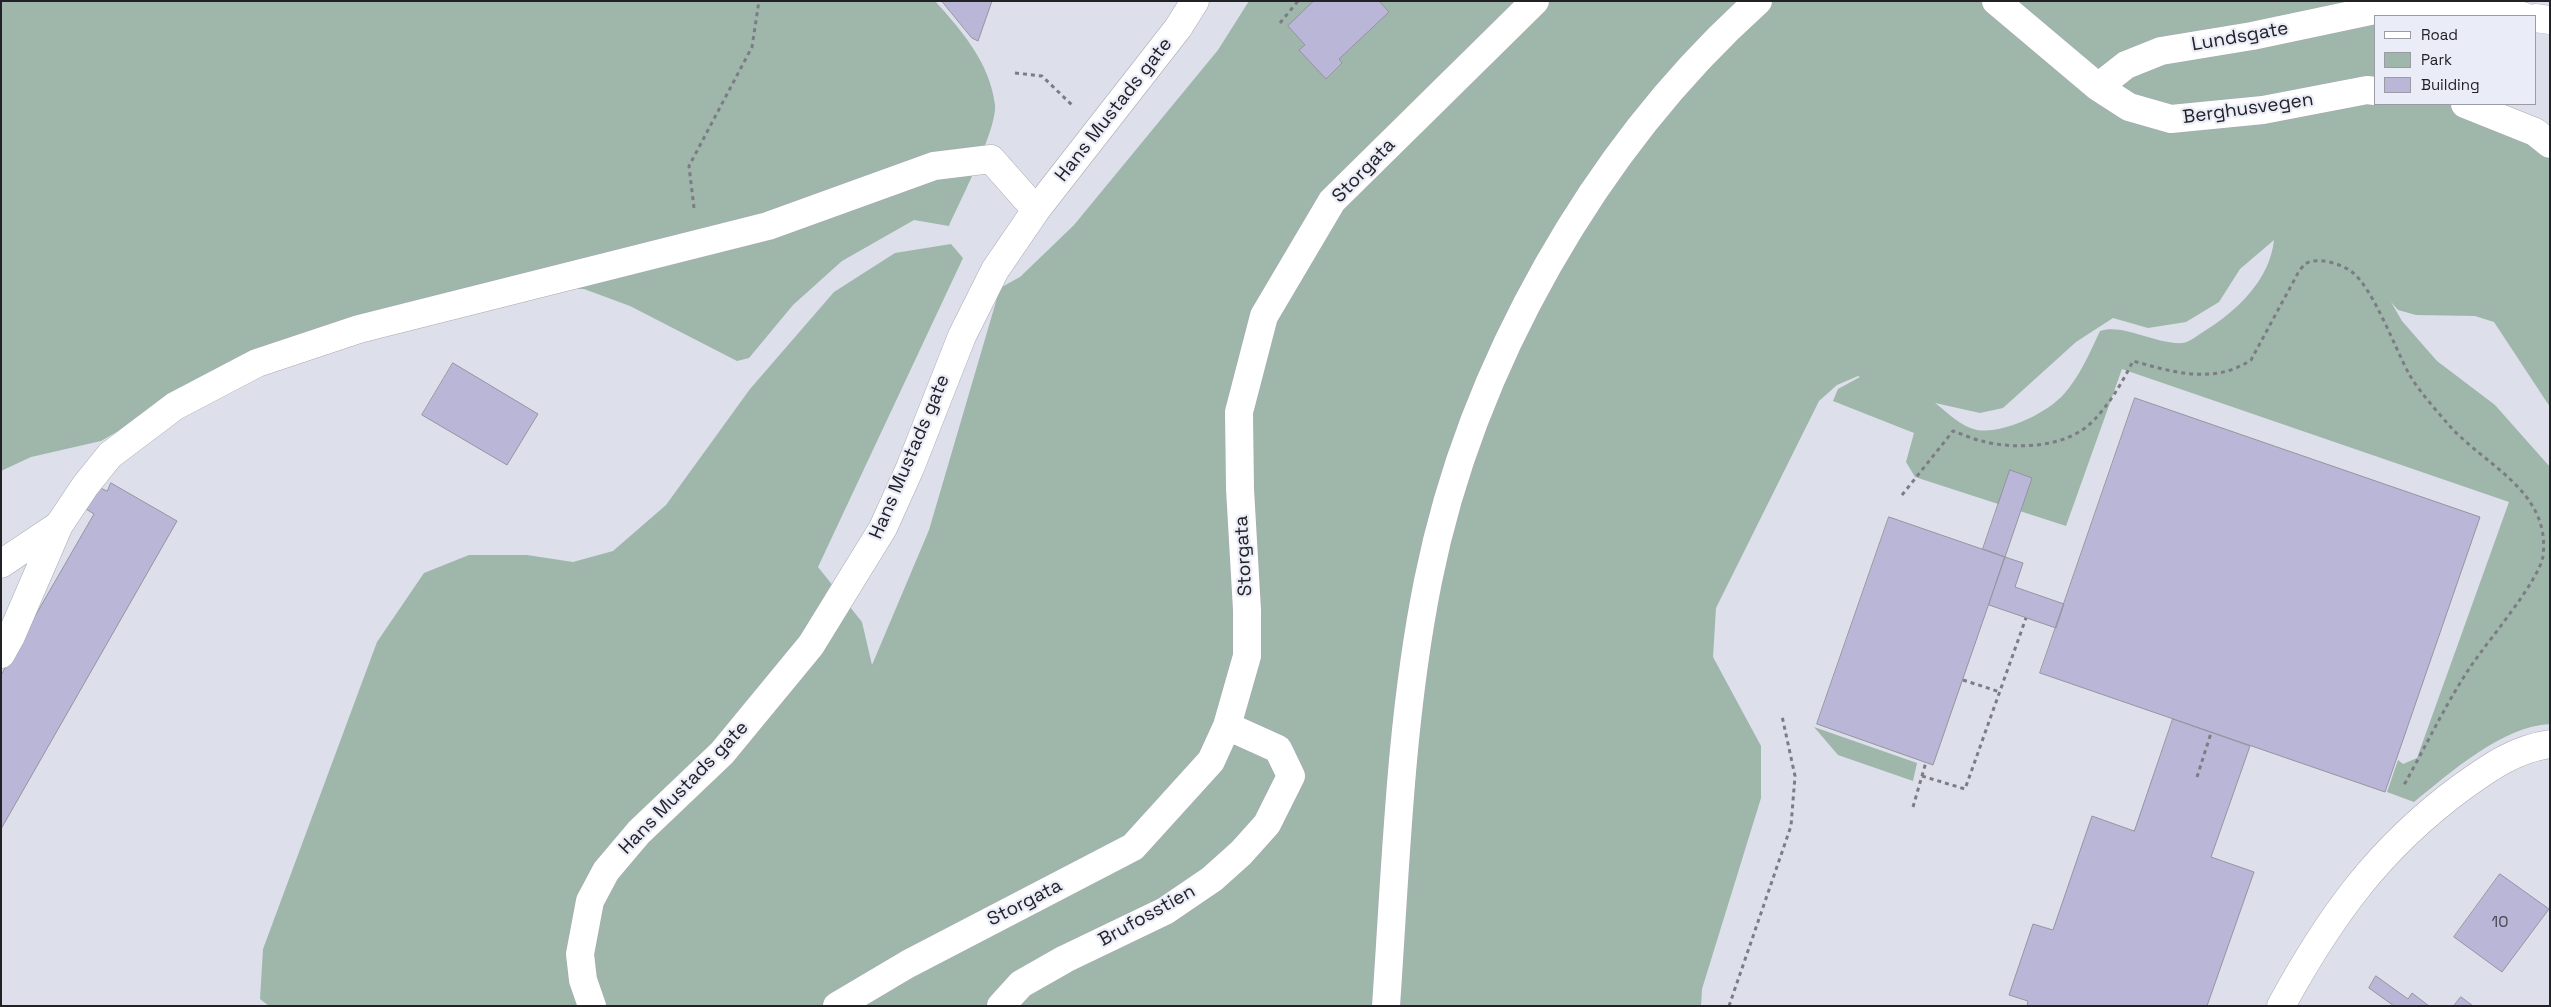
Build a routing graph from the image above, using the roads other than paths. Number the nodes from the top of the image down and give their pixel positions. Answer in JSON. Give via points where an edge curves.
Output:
{"nodes":[{"id":1,"x":1195,"y":1,"type":"edge"},
{"id":2,"x":1535,"y":1,"type":"edge"},
{"id":3,"x":1758,"y":1,"type":"edge"},
{"id":4,"x":1998,"y":3,"type":"edge"},
{"id":5,"x":2516,"y":15,"type":"edge"},
{"id":6,"x":2536,"y":18,"type":"edge"},
{"id":7,"x":2550,"y":20,"type":"edge"},
{"id":8,"x":2098,"y":87,"type":"junction"},
{"id":9,"x":2374,"y":91,"type":"edge"},
{"id":10,"x":2468,"y":105,"type":"edge"},
{"id":11,"x":2550,"y":144,"type":"edge"},
{"id":12,"x":1036,"y":210,"type":"junction"},
{"id":13,"x":59,"y":525,"type":"junction"},
{"id":14,"x":1,"y":564,"type":"edge"},
{"id":15,"x":1,"y":654,"type":"edge"},
{"id":16,"x":1227,"y":726,"type":"junction"},
{"id":17,"x":2550,"y":744,"type":"edge"},
{"id":18,"x":838,"y":1005,"type":"edge"},
{"id":19,"x":592,"y":1006,"type":"edge"},
{"id":20,"x":1001,"y":1006,"type":"edge"},
{"id":21,"x":1386,"y":1006,"type":"edge"},
{"id":22,"x":2282,"y":1006,"type":"edge"}],
"edges":[{"from":1,"to":12,"type":"main road","name":"Hans Mustads gate","via":[[1178,28]]},
{"from":2,"to":16,"type":"main road","name":"Storgata","via":[[1332,201],[1264,316],[1239,412],[1247,656]]},
{"from":3,"to":21,"type":"main road","via":[[1705,53],[1663,101],[1582,210],[1517,324],[1476,415],[1428,578],[1413,669],[1402,759]]},
{"from":4,"to":8,"type":"main road"},
{"from":5,"to":8,"type":"main road","name":"Lundsgate","via":[[2434,2],[2375,10],[2161,51],[2126,65]]},
{"from":6,"to":7,"type":"main road"},
{"from":8,"to":9,"type":"main road","name":"Berghusvegen","via":[[2129,107],[2171,120],[2263,110]]},
{"from":10,"to":11,"type":"main road","via":[[2535,132]]},
{"from":12,"to":13,"type":"main road","via":[[991,159],[934,166],[768,226],[359,329],[257,363],[175,406],[110,455]]},
{"from":12,"to":19,"type":"main road","name":"Hans Mustads gate","via":[[995,270],[962,336],[883,528],[832,614],[774,693],[722,753],[639,832],[602,878],[590,901],[580,954]]},
{"from":13,"to":14,"type":"main road"},
{"from":13,"to":15,"type":"main road"},
{"from":16,"to":18,"type":"main road","name":"Storgata","via":[[1211,761],[1133,847],[908,964]]},
{"from":16,"to":20,"type":"main road","name":"Brufosstien","via":[[1278,749],[1291,776],[1267,824],[1212,879],[1164,911],[1021,984]]},
{"from":17,"to":22,"type":"main road","via":[[2501,759],[2384,843],[2313,948]]}]}
